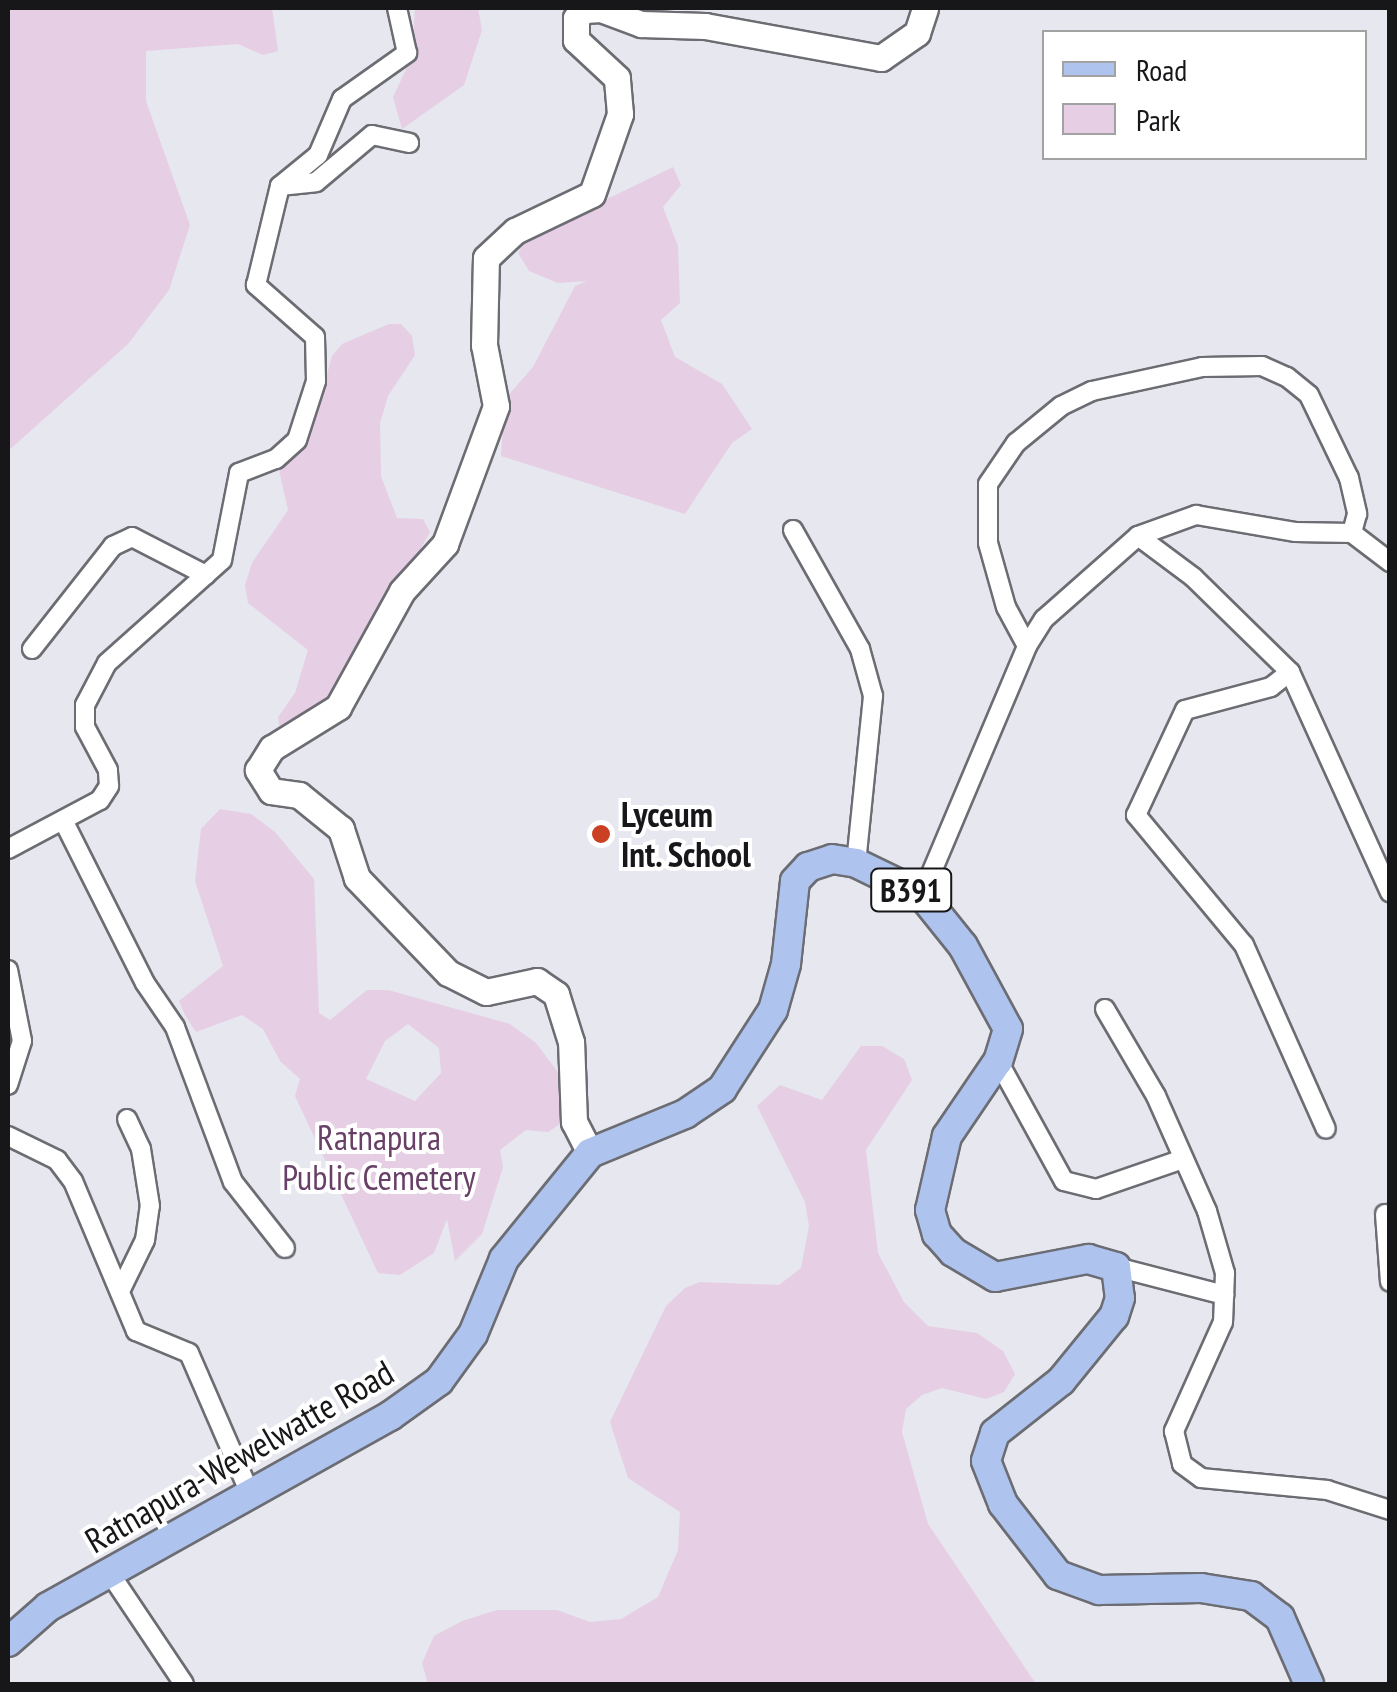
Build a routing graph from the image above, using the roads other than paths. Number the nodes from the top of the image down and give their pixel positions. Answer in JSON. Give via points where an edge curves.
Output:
{"nodes":[{"id":1,"x":397,"y":8,"type":"edge"},
{"id":2,"x":925,"y":8,"type":"edge"},
{"id":3,"x":408,"y":142,"type":"dead end"},
{"id":4,"x":280,"y":186,"type":"junction"},
{"id":5,"x":793,"y":530,"type":"dead end"},
{"id":6,"x":1352,"y":534,"type":"junction"},
{"id":7,"x":1138,"y":536,"type":"junction"},
{"id":8,"x":1390,"y":562,"type":"edge"},
{"id":9,"x":206,"y":575,"type":"junction"},
{"id":10,"x":1027,"y":646,"type":"junction"},
{"id":11,"x":32,"y":649,"type":"dead end"},
{"id":12,"x":1290,"y":672,"type":"junction"},
{"id":13,"x":64,"y":822,"type":"junction"},
{"id":14,"x":8,"y":849,"type":"edge"},
{"id":15,"x":856,"y":863,"type":"junction"},
{"id":16,"x":1390,"y":892,"type":"edge"},
{"id":17,"x":922,"y":895,"type":"junction"},
{"id":18,"x":8,"y":970,"type":"edge"},
{"id":19,"x":1104,"y":1010,"type":"dead end"},
{"id":20,"x":998,"y":1061,"type":"junction"},
{"id":21,"x":8,"y":1085,"type":"edge"},
{"id":22,"x":127,"y":1118,"type":"dead end"},
{"id":23,"x":1326,"y":1129,"type":"dead end"},
{"id":24,"x":8,"y":1136,"type":"edge"},
{"id":25,"x":590,"y":1153,"type":"junction"},
{"id":26,"x":1180,"y":1160,"type":"junction"},
{"id":27,"x":1384,"y":1214,"type":"dead end"},
{"id":28,"x":284,"y":1248,"type":"dead end"},
{"id":29,"x":1116,"y":1267,"type":"junction"},
{"id":30,"x":1390,"y":1282,"type":"edge"},
{"id":31,"x":122,"y":1287,"type":"junction"},
{"id":32,"x":1224,"y":1295,"type":"junction"},
{"id":33,"x":250,"y":1493,"type":"junction"},
{"id":34,"x":1390,"y":1510,"type":"edge"},
{"id":35,"x":111,"y":1575,"type":"junction"},
{"id":36,"x":8,"y":1642,"type":"edge"},
{"id":37,"x":184,"y":1684,"type":"edge"},
{"id":38,"x":1309,"y":1684,"type":"edge"}],
"edges":[{"from":1,"to":4,"type":"street","via":[[407,54],[342,99],[318,155]]},
{"from":2,"to":25,"type":"street","via":[[916,33],[881,58],[705,26],[641,24],[600,9],[576,18],[576,40],[617,78],[620,114],[592,194],[514,232],[486,258],[484,345],[496,406],[445,544],[402,591],[338,707],[272,748],[258,770],[270,792],[299,795],[341,829],[357,878],[448,973],[486,992],[537,981],[556,994],[570,1042],[574,1122]]},
{"from":3,"to":4,"type":"street","via":[[372,135],[316,182]]},
{"from":4,"to":9,"type":"street","via":[[256,285],[316,337],[316,381],[297,440],[276,459],[239,473],[231,538]]},
{"from":5,"to":15,"type":"street","via":[[860,648],[873,696]]},
{"from":6,"to":7,"type":"street","via":[[1196,515]]},
{"from":6,"to":8,"type":"street"},
{"from":6,"to":10,"type":"street","via":[[1357,514],[1349,478],[1309,395],[1286,377],[1262,366],[1202,367],[1092,391],[1061,406],[1016,443],[988,484],[988,543],[1006,607]]},
{"from":7,"to":10,"type":"street","via":[[1044,619]]},
{"from":7,"to":12,"type":"street","via":[[1193,577]]},
{"from":9,"to":11,"type":"street","via":[[132,537],[113,546]]},
{"from":9,"to":13,"type":"street","via":[[107,663],[85,705],[86,726],[109,786],[100,800]]},
{"from":10,"to":17,"type":"street"},
{"from":12,"to":16,"type":"street"},
{"from":12,"to":23,"type":"street","via":[[1272,687],[1185,710],[1136,815],[1244,944]]},
{"from":13,"to":14,"type":"street"},
{"from":13,"to":28,"type":"street","via":[[145,983],[175,1026],[233,1182]]},
{"from":15,"to":17,"type":"main road","number":"B391"},
{"from":15,"to":25,"type":"main road","name":"Ratnapura-Wewelwatte Road","number":"B391","via":[[832,859],[808,867],[795,881],[786,964],[773,1010],[722,1089],[686,1114]]},
{"from":17,"to":20,"type":"main road","number":"B391","via":[[963,946],[1008,1029]]},
{"from":18,"to":21,"type":"street","via":[[22,1041]]},
{"from":19,"to":26,"type":"street","via":[[1156,1096]]},
{"from":20,"to":26,"type":"street","via":[[1064,1181],[1096,1189]]},
{"from":20,"to":29,"type":"main road","via":[[947,1136],[930,1210],[937,1234],[995,1277],[1088,1258]]},
{"from":22,"to":31,"type":"street","via":[[141,1149],[150,1206],[145,1240]]},
{"from":24,"to":31,"type":"street","via":[[57,1160],[74,1180]]},
{"from":25,"to":33,"type":"main road","name":"Ratnapura-Wewelwatte Road","number":"B391","via":[[504,1259],[473,1334],[439,1380]]},
{"from":26,"to":32,"type":"street","via":[[1206,1212],[1225,1272]]},
{"from":27,"to":30,"type":"street"},
{"from":29,"to":32,"type":"street"},
{"from":29,"to":38,"type":"main road","via":[[1120,1298],[1114,1316],[1061,1382],[994,1434],[986,1461],[1003,1504],[1058,1575],[1098,1590],[1200,1588],[1251,1596],[1280,1618]]},
{"from":31,"to":33,"type":"street","via":[[136,1331],[189,1353]]},
{"from":32,"to":34,"type":"street","via":[[1224,1322],[1174,1431],[1182,1464],[1201,1478],[1327,1490]]},
{"from":33,"to":35,"type":"main road","name":"Ratnapura-Wewelwatte Road","number":"B391"},
{"from":35,"to":36,"type":"main road","name":"Ratnapura-Wewelwatte Road","number":"B391","via":[[48,1607]]},
{"from":35,"to":37,"type":"street"}]}
